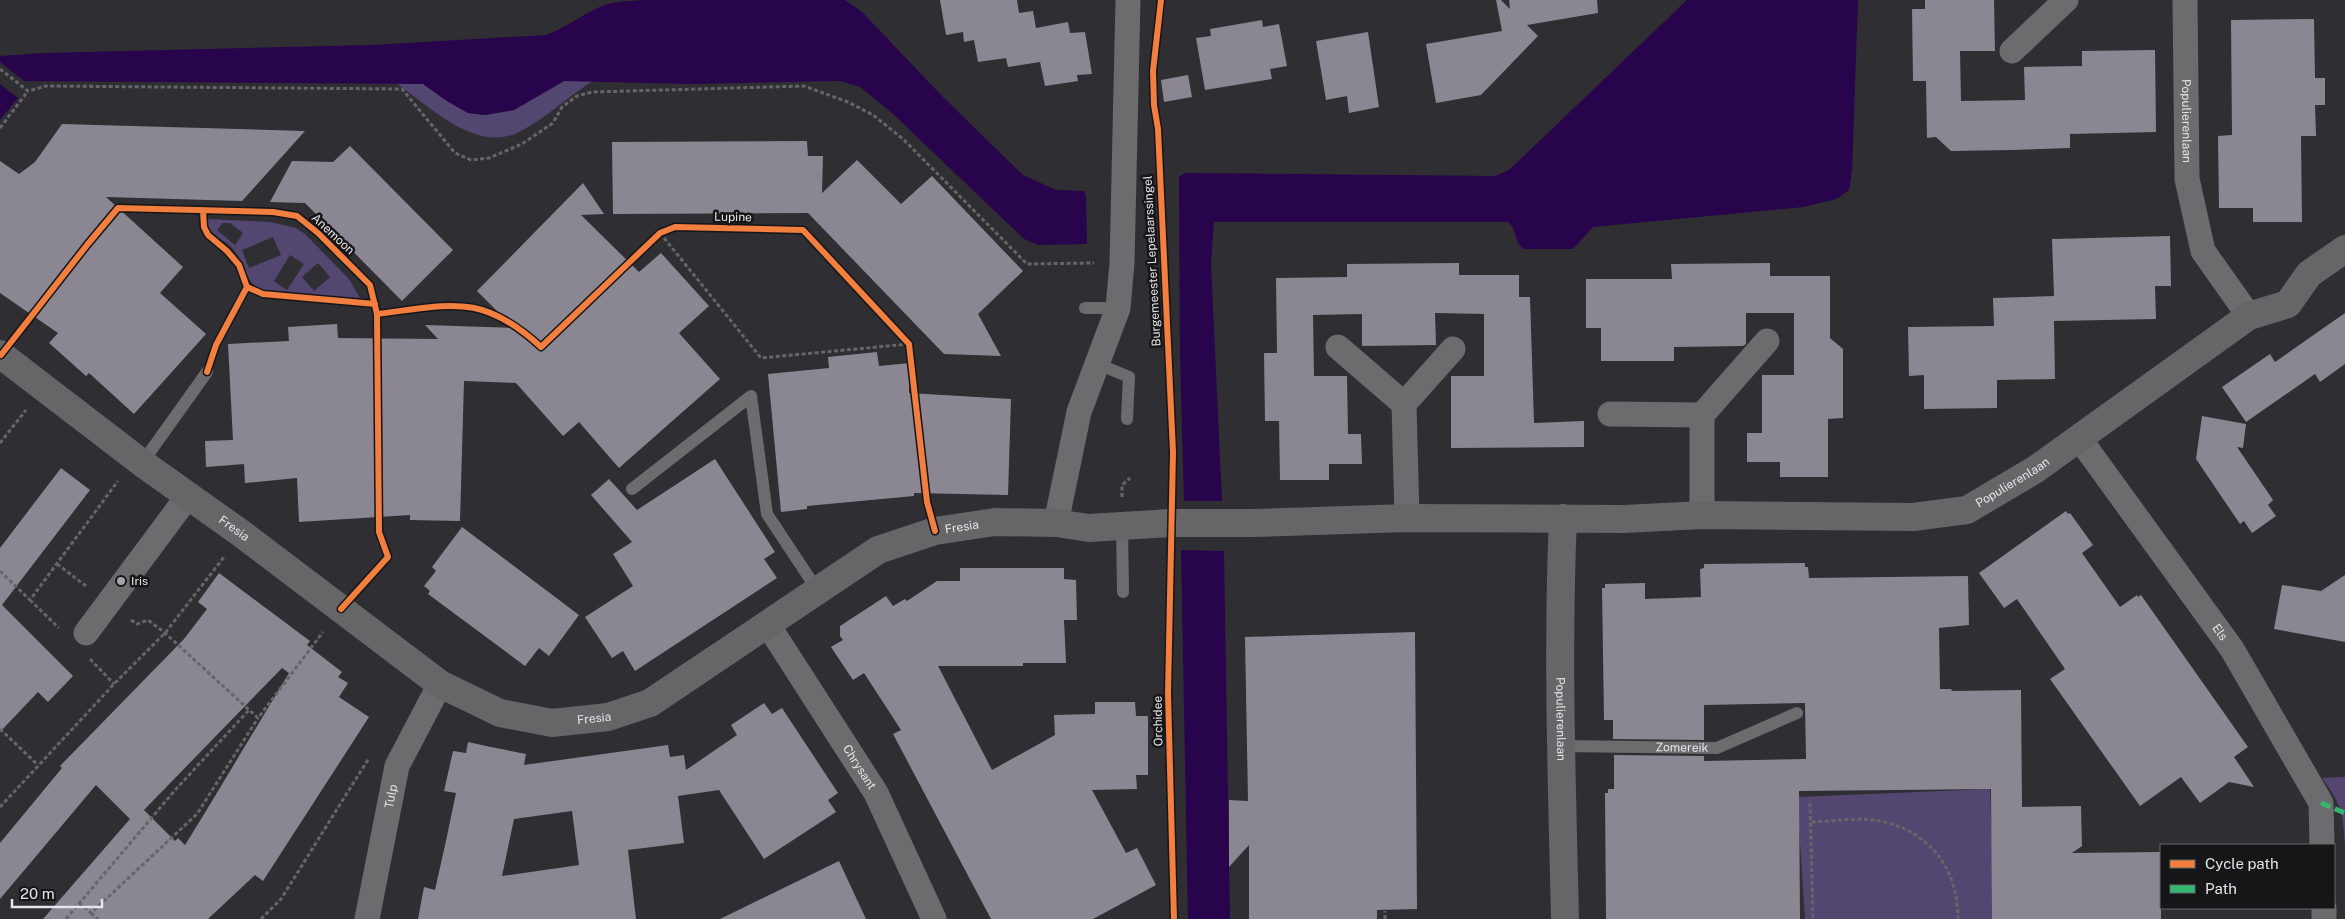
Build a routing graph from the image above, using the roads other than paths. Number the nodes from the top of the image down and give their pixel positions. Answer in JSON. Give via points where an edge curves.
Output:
{"nodes":[{"id":1,"x":1128,"y":0,"type":"edge"},
{"id":2,"x":2066,"y":0,"type":"edge"},
{"id":3,"x":2184,"y":0,"type":"edge"},
{"id":4,"x":2012,"y":51,"type":"dead end"},
{"id":5,"x":2345,"y":249,"type":"edge"},
{"id":6,"x":1085,"y":308,"type":"dead end"},
{"id":7,"x":1118,"y":308,"type":"junction"},
{"id":8,"x":2249,"y":316,"type":"junction"},
{"id":9,"x":1767,"y":341,"type":"dead end"},
{"id":10,"x":1338,"y":347,"type":"dead end"},
{"id":11,"x":1452,"y":349,"type":"dead end"},
{"id":12,"x":0,"y":354,"type":"edge"},
{"id":13,"x":1098,"y":364,"type":"junction"},
{"id":14,"x":207,"y":372,"type":"dead end"},
{"id":15,"x":1404,"y":404,"type":"junction"},
{"id":16,"x":1610,"y":414,"type":"dead end"},
{"id":17,"x":1702,"y":415,"type":"junction"},
{"id":18,"x":1127,"y":419,"type":"dead end"},
{"id":19,"x":2078,"y":438,"type":"junction"},
{"id":20,"x":138,"y":460,"type":"junction"},
{"id":21,"x":632,"y":489,"type":"dead end"},
{"id":22,"x":188,"y":496,"type":"junction"},
{"id":23,"x":1702,"y":515,"type":"junction"},
{"id":24,"x":1407,"y":518,"type":"junction"},
{"id":25,"x":1563,"y":518,"type":"junction"},
{"id":26,"x":1056,"y":523,"type":"junction"},
{"id":27,"x":1253,"y":523,"type":"joint"},
{"id":28,"x":1122,"y":525,"type":"junction"},
{"id":29,"x":818,"y":591,"type":"junction"},
{"id":30,"x":1123,"y":592,"type":"dead end"},
{"id":31,"x":768,"y":625,"type":"junction"},
{"id":32,"x":86,"y":633,"type":"dead end"},
{"id":33,"x":440,"y":684,"type":"junction"},
{"id":34,"x":1797,"y":713,"type":"dead end"},
{"id":35,"x":1561,"y":746,"type":"junction"},
{"id":36,"x":2322,"y":844,"type":"edge"},
{"id":37,"x":367,"y":919,"type":"edge"},
{"id":38,"x":934,"y":919,"type":"edge"},
{"id":39,"x":1566,"y":919,"type":"edge"}],
"edges":[{"from":1,"to":7,"type":"street","name":"Burgemeester Lepelaarssingel","via":[[1122,263]]},
{"from":2,"to":4,"type":"street"},
{"from":3,"to":8,"type":"street","name":"Populierenlaan","via":[[2187,179],[2203,251]]},
{"from":5,"to":8,"type":"street","name":"Populierenlaan","via":[[2309,274],[2288,304]]},
{"from":6,"to":7,"type":"lane"},
{"from":7,"to":13,"type":"street","name":"Burgemeester Lepelaarssingel"},
{"from":8,"to":19,"type":"street","name":"Populierenlaan"},
{"from":9,"to":17,"type":"street"},
{"from":10,"to":15,"type":"street"},
{"from":11,"to":15,"type":"street"},
{"from":12,"to":20,"type":"street","name":"Fresia"},
{"from":13,"to":18,"type":"lane","via":[[1129,377]]},
{"from":13,"to":26,"type":"street","name":"Burgemeester Lepelaarssingel","via":[[1079,412]]},
{"from":14,"to":20,"type":"lane"},
{"from":15,"to":24,"type":"street"},
{"from":16,"to":17,"type":"street"},
{"from":17,"to":23,"type":"street"},
{"from":19,"to":23,"type":"street","name":"Populierenlaan","via":[[2036,469],[1967,510],[1913,517]]},
{"from":19,"to":36,"type":"street","name":"Els","via":[[2232,649],[2321,803]]},
{"from":20,"to":22,"type":"street","name":"Fresia"},
{"from":21,"to":29,"type":"lane","via":[[750,396],[767,514]]},
{"from":22,"to":32,"type":"street"},
{"from":22,"to":33,"type":"street","name":"Fresia"},
{"from":23,"to":25,"type":"street","name":"Populierenlaan"},
{"from":24,"to":25,"type":"street","name":"Populierenlaan"},
{"from":24,"to":27,"type":"street","name":"Populierenlaan"},
{"from":25,"to":35,"type":"street","name":"Populierenlaan"},
{"from":26,"to":28,"type":"street","name":"Fresia","via":[[1089,528]]},
{"from":26,"to":29,"type":"street","name":"Fresia","via":[[995,522],[935,531],[878,550]]},
{"from":27,"to":28,"type":"street","name":"Fresia"},
{"from":28,"to":30,"type":"lane"},
{"from":29,"to":31,"type":"street","name":"Fresia"},
{"from":31,"to":33,"type":"street","name":"Fresia","via":[[650,703],[608,718],[552,723],[500,713]]},
{"from":31,"to":38,"type":"street","name":"Chrysant","via":[[876,793]]},
{"from":33,"to":37,"type":"street","name":"Tulp","via":[[397,766]]},
{"from":34,"to":35,"type":"lane","name":"Zomereik","via":[[1717,748]]},
{"from":35,"to":39,"type":"street","name":"Populierenlaan"}]}
